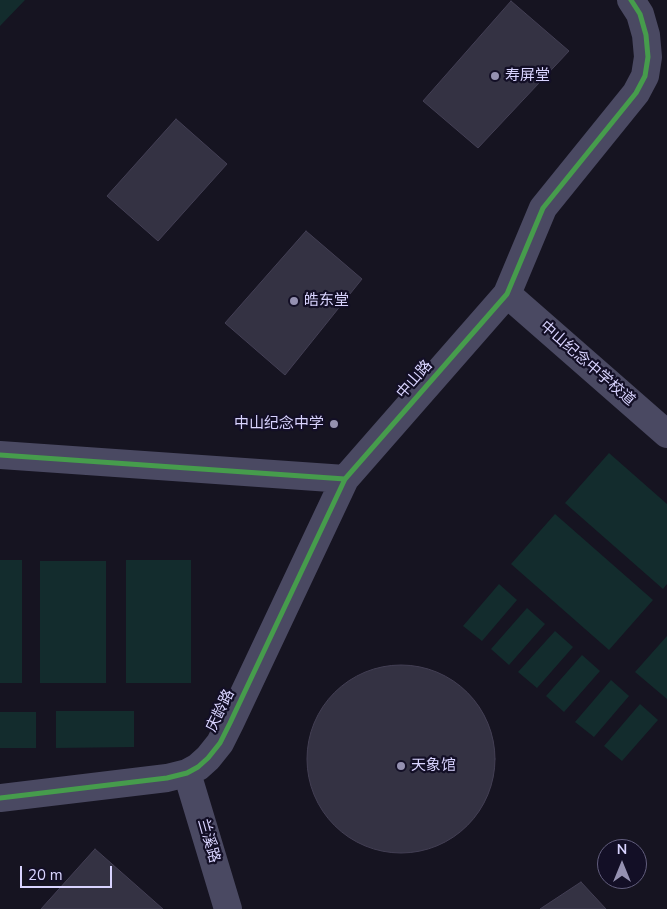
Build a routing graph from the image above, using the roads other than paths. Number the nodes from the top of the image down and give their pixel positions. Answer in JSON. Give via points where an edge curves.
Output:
{"nodes":[{"id":1,"x":631,"y":0,"type":"edge"},
{"id":2,"x":507,"y":294,"type":"junction"},
{"id":3,"x":667,"y":434,"type":"edge"},
{"id":4,"x":0,"y":454,"type":"edge"},
{"id":5,"x":345,"y":479,"type":"junction"},
{"id":6,"x":188,"y":772,"type":"junction"},
{"id":7,"x":0,"y":798,"type":"edge"},
{"id":8,"x":228,"y":909,"type":"edge"}],
"edges":[{"from":1,"to":2,"type":"street","name":"中山路","via":[[640,14],[646,34],[648,57],[645,76],[636,93],[543,208]]},
{"from":2,"to":3,"type":"street","name":"中山纪念中学校道"},
{"from":2,"to":5,"type":"street","name":"中山路"},
{"from":4,"to":5,"type":"street"},
{"from":5,"to":6,"type":"street","name":"庆龄路","via":[[227,730],[208,758]]},
{"from":6,"to":7,"type":"street","name":"庆龄路","via":[[167,778]]},
{"from":6,"to":8,"type":"street","name":"兰溪路"}]}
